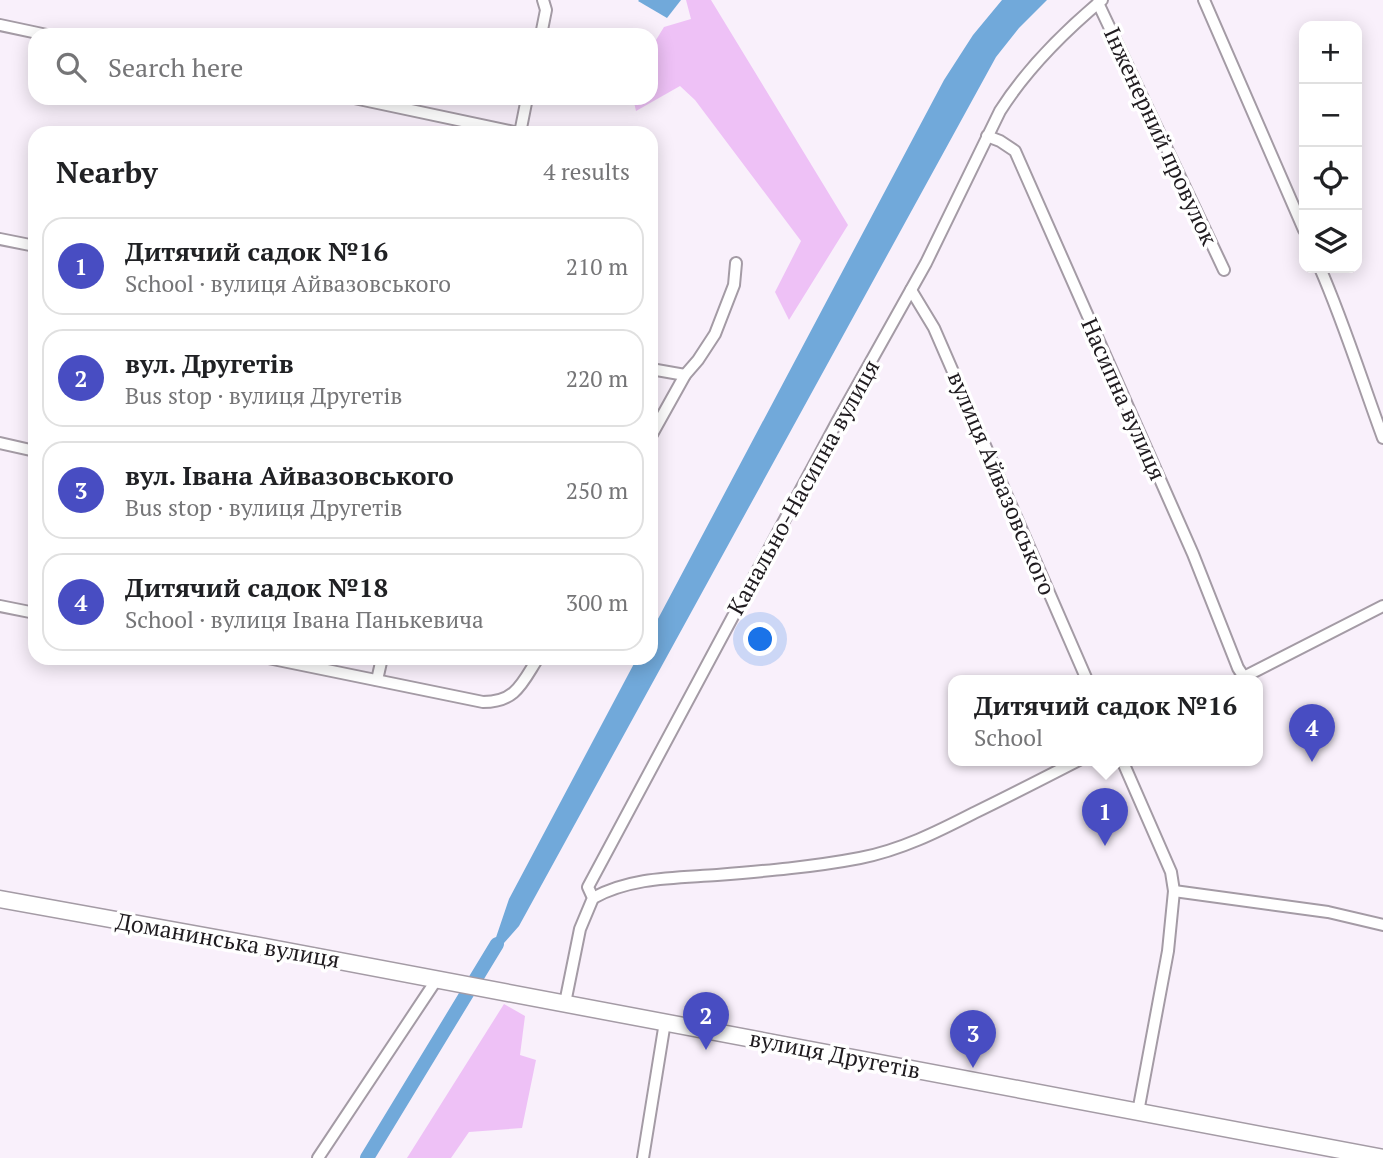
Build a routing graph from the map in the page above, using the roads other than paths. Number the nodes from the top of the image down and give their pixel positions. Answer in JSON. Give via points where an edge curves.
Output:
{"nodes":[{"id":1,"x":542,"y":0,"type":"edge"},
{"id":2,"x":1204,"y":0,"type":"edge"},
{"id":3,"x":1100,"y":1,"type":"edge"},
{"id":4,"x":0,"y":25,"type":"edge"},
{"id":5,"x":542,"y":28,"type":"edge"},
{"id":6,"x":28,"y":31,"type":"edge"},
{"id":7,"x":386,"y":105,"type":"edge"},
{"id":8,"x":525,"y":105,"type":"edge"},
{"id":9,"x":480,"y":126,"type":"edge"},
{"id":10,"x":521,"y":126,"type":"edge"},
{"id":11,"x":987,"y":136,"type":"junction"},
{"id":12,"x":1299,"y":218,"type":"edge"},
{"id":13,"x":0,"y":239,"type":"edge"},
{"id":14,"x":28,"y":245,"type":"edge"},
{"id":15,"x":736,"y":264,"type":"dead end"},
{"id":16,"x":1224,"y":270,"type":"dead end"},
{"id":17,"x":1322,"y":273,"type":"edge"},
{"id":18,"x":911,"y":290,"type":"junction"},
{"id":19,"x":658,"y":370,"type":"edge"},
{"id":20,"x":685,"y":374,"type":"junction"},
{"id":21,"x":658,"y":423,"type":"edge"},
{"id":22,"x":1383,"y":438,"type":"edge"},
{"id":23,"x":0,"y":443,"type":"edge"},
{"id":24,"x":28,"y":449,"type":"edge"},
{"id":25,"x":0,"y":606,"type":"edge"},
{"id":26,"x":1383,"y":606,"type":"edge"},
{"id":27,"x":28,"y":612,"type":"edge"},
{"id":28,"x":303,"y":665,"type":"edge"},
{"id":29,"x":380,"y":665,"type":"edge"},
{"id":30,"x":533,"y":665,"type":"edge"},
{"id":31,"x":1085,"y":675,"type":"edge"},
{"id":32,"x":1240,"y":675,"type":"edge"},
{"id":33,"x":1247,"y":675,"type":"edge"},
{"id":34,"x":377,"y":680,"type":"junction"},
{"id":35,"x":1067,"y":766,"type":"edge"},
{"id":36,"x":1125,"y":766,"type":"edge"},
{"id":37,"x":1174,"y":891,"type":"junction"},
{"id":38,"x":0,"y":898,"type":"edge"},
{"id":39,"x":593,"y":898,"type":"junction"},
{"id":40,"x":1383,"y":925,"type":"edge"},
{"id":41,"x":436,"y":979,"type":"junction"},
{"id":42,"x":493,"y":989,"type":"joint"},
{"id":43,"x":565,"y":1003,"type":"junction"},
{"id":44,"x":664,"y":1022,"type":"junction"},
{"id":45,"x":1138,"y":1112,"type":"junction"},
{"id":46,"x":318,"y":1158,"type":"edge"},
{"id":47,"x":643,"y":1158,"type":"edge"},
{"id":48,"x":1383,"y":1158,"type":"edge"}],
"edges":[{"from":1,"to":5,"type":"street","via":[[546,10]]},
{"from":2,"to":12,"type":"street"},
{"from":3,"to":11,"type":"street","name":"Канально-Насипна вулиця","via":[[1015,88]]},
{"from":3,"to":16,"type":"street","name":"Інженерний провулок"},
{"from":4,"to":6,"type":"street"},
{"from":7,"to":9,"type":"street"},
{"from":8,"to":10,"type":"street"},
{"from":11,"to":18,"type":"street","name":"Канально-Насипна вулиця"},
{"from":11,"to":32,"type":"street","name":"Насипна вулиця","via":[[1015,150],[1193,554]]},
{"from":13,"to":14,"type":"street"},
{"from":15,"to":20,"type":"street","via":[[734,285],[715,334]]},
{"from":17,"to":22,"type":"street"},
{"from":18,"to":31,"type":"street","name":"вулиця Айвазовського","via":[[934,328]]},
{"from":18,"to":39,"type":"street","name":"Канально-Насипна вулиця","via":[[590,883]]},
{"from":19,"to":20,"type":"street"},
{"from":20,"to":21,"type":"street"},
{"from":23,"to":24,"type":"street"},
{"from":25,"to":27,"type":"street"},
{"from":26,"to":33,"type":"street"},
{"from":28,"to":34,"type":"street"},
{"from":29,"to":34,"type":"street"},
{"from":30,"to":34,"type":"street","via":[[513,694],[496,702]]},
{"from":35,"to":39,"type":"street","via":[[888,852],[785,869],[649,880]]},
{"from":36,"to":37,"type":"street","via":[[1171,872]]},
{"from":37,"to":40,"type":"street","via":[[1328,912]]},
{"from":37,"to":45,"type":"street","via":[[1168,951]]},
{"from":38,"to":41,"type":"main road","name":"Доманинська вулиця"},
{"from":39,"to":43,"type":"street","name":"Канально-Насипна вулиця","via":[[580,929]]},
{"from":41,"to":42,"type":"main road","name":"Доманинська вулиця"},
{"from":41,"to":46,"type":"street"},
{"from":42,"to":43,"type":"main road","name":"вулиця Другетів"},
{"from":43,"to":44,"type":"main road","name":"вулиця Другетів"},
{"from":44,"to":45,"type":"main road","name":"вулиця Другетів"},
{"from":44,"to":47,"type":"street"},
{"from":45,"to":48,"type":"main road","name":"вулиця Другетів"}]}
